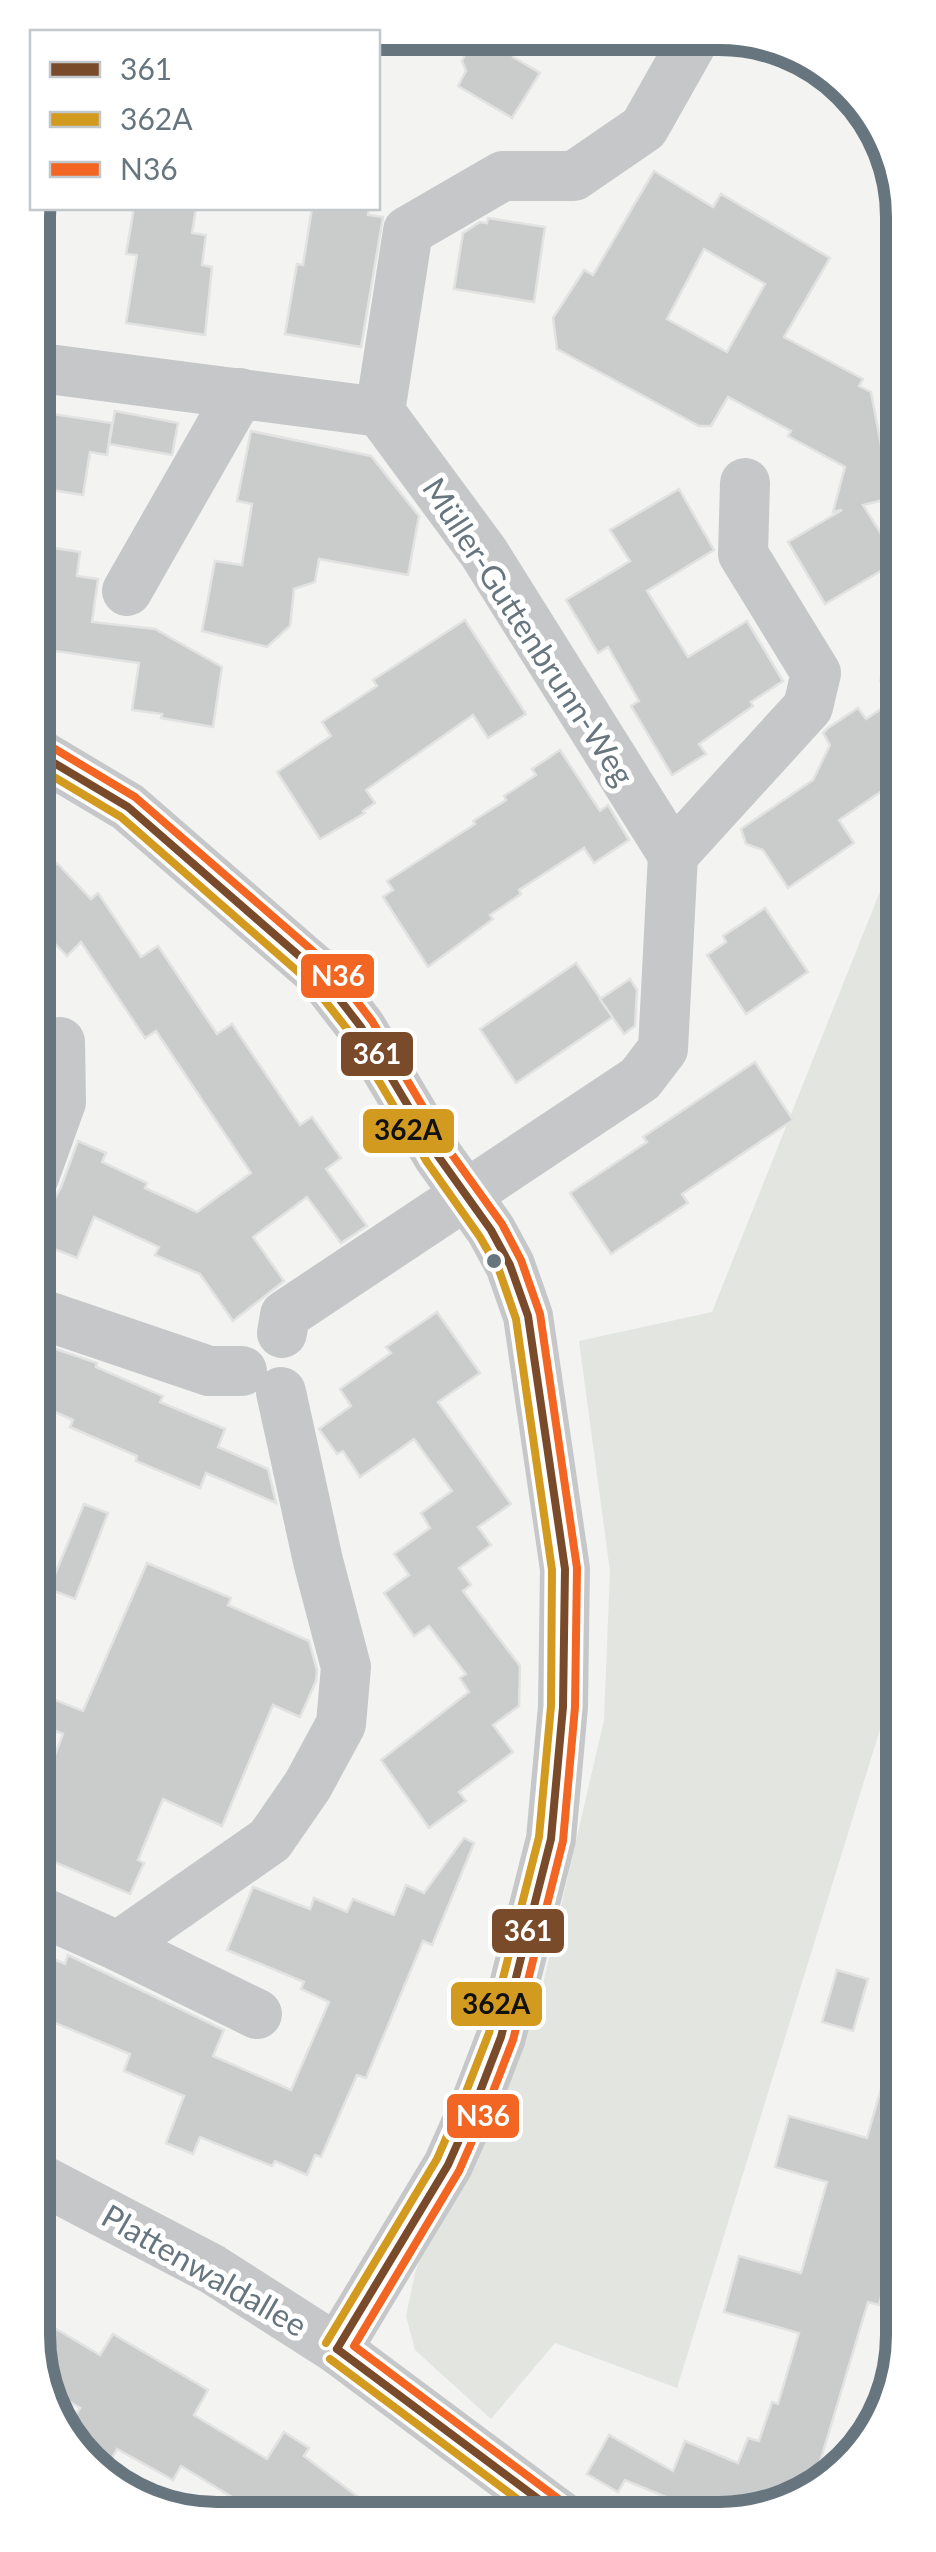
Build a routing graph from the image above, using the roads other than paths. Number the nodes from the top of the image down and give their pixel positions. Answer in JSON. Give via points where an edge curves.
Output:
{"nodes":[{"id":1,"x":688,"y":50,"type":"edge"},
{"id":2,"x":50,"y":369,"type":"edge"},
{"id":3,"x":240,"y":392,"type":"junction"},
{"id":4,"x":380,"y":412,"type":"junction"},
{"id":5,"x":745,"y":484,"type":"dead end"},
{"id":6,"x":127,"y":591,"type":"dead end"},
{"id":7,"x":50,"y":761,"type":"edge"},
{"id":8,"x":672,"y":855,"type":"junction"},
{"id":9,"x":60,"y":1042,"type":"dead end"},
{"id":10,"x":50,"y":1132,"type":"edge"},
{"id":11,"x":467,"y":1193,"type":"junction"},
{"id":12,"x":50,"y":1317,"type":"edge"},
{"id":13,"x":262,"y":1382,"type":"junction"},
{"id":14,"x":50,"y":1915,"type":"edge"},
{"id":15,"x":118,"y":1946,"type":"junction"},
{"id":16,"x":257,"y":2014,"type":"dead end"},
{"id":17,"x":50,"y":2184,"type":"edge"},
{"id":18,"x":336,"y":2349,"type":"junction"},
{"id":19,"x":542,"y":2502,"type":"edge"}],
"edges":[{"from":1,"to":4,"type":"street","via":[[644,128],[574,176],[503,176],[408,230]]},
{"from":2,"to":3,"type":"street"},
{"from":3,"to":4,"type":"street"},
{"from":3,"to":6,"type":"street"},
{"from":4,"to":8,"type":"street","name":"Müller-Guttenbrunn-Weg","via":[[484,553]]},
{"from":5,"to":8,"type":"street","via":[[743,554],[816,673],[808,707]]},
{"from":7,"to":11,"type":"street","via":[[128,807],[320,974]]},
{"from":8,"to":11,"type":"street","via":[[663,1050],[640,1079]]},
{"from":9,"to":10,"type":"street","via":[[61,1102]]},
{"from":11,"to":13,"type":"street","via":[[285,1315],[282,1333],[254,1336],[242,1352]]},
{"from":11,"to":18,"type":"street","via":[[510,1266],[528,1316],[564,1569],[563,1707],[551,1839],[500,2037],[476,2102],[448,2165]]},
{"from":12,"to":13,"type":"street"},
{"from":13,"to":15,"type":"street","via":[[346,1667],[340,1724],[270,1840]]},
{"from":14,"to":15,"type":"street"},
{"from":15,"to":16,"type":"street"},
{"from":17,"to":18,"type":"street","name":"Plattenwaldallee","via":[[212,2269]]},
{"from":18,"to":19,"type":"street","name":"Plattenwaldallee"}]}
